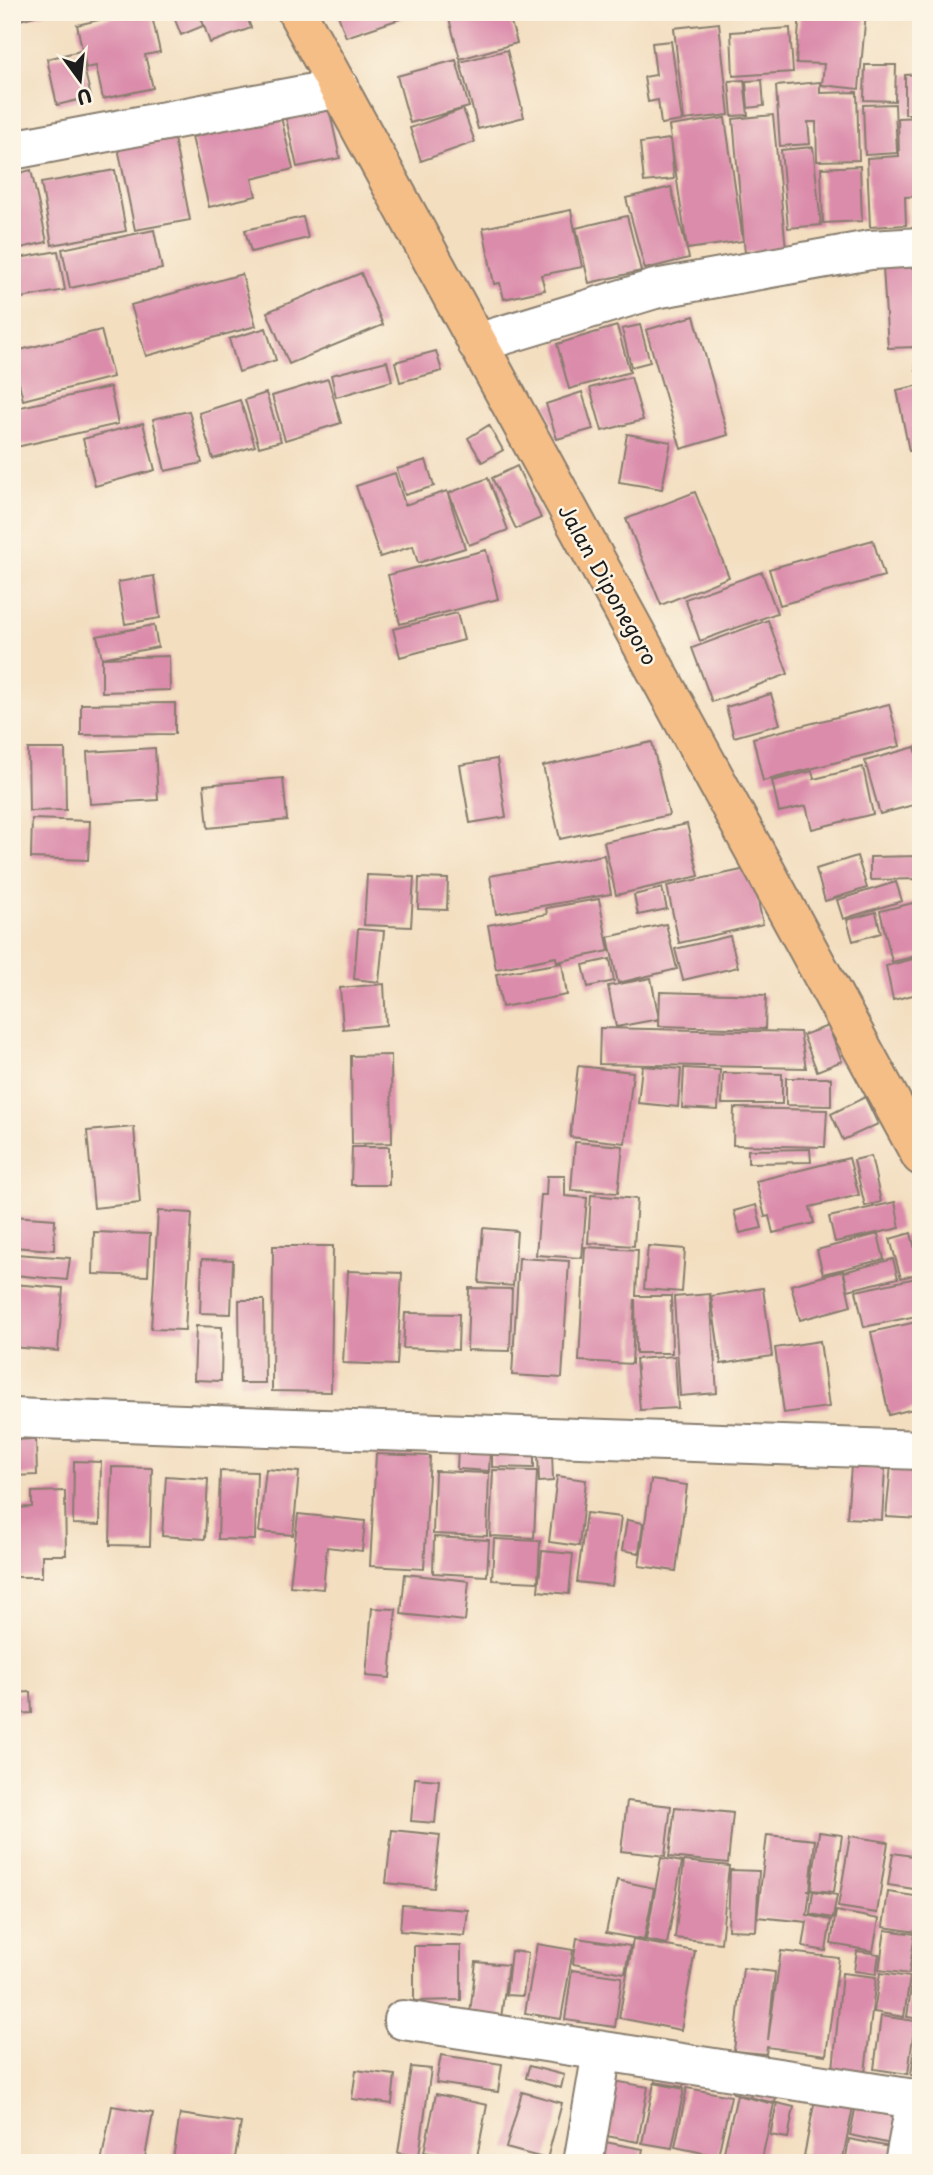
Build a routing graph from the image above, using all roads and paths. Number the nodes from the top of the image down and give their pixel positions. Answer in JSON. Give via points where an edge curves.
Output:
{"nodes":[{"id":1,"x":297,"y":12,"type":"edge"},
{"id":2,"x":340,"y":88,"type":"junction"},
{"id":3,"x":12,"y":150,"type":"edge"},
{"id":4,"x":921,"y":247,"type":"edge"},
{"id":5,"x":477,"y":343,"type":"junction"},
{"id":6,"x":921,"y":1156,"type":"edge"},
{"id":7,"x":12,"y":1418,"type":"edge"},
{"id":8,"x":921,"y":1450,"type":"edge"},
{"id":9,"x":403,"y":2020,"type":"dead end"},
{"id":10,"x":602,"y":2052,"type":"junction"},
{"id":11,"x":918,"y":2100,"type":"edge"},
{"id":12,"x":583,"y":2163,"type":"edge"},
{"id":13,"x":904,"y":2163,"type":"edge"}],
"edges":[{"from":1,"to":2,"type":"main road","name":"Jalan Diponegoro"},
{"from":2,"to":3,"type":"street"},
{"from":2,"to":5,"type":"main road","name":"Jalan Diponegoro"},
{"from":4,"to":5,"type":"street","via":[[858,252],[655,289]]},
{"from":5,"to":6,"type":"main road","name":"Jalan Diponegoro"},
{"from":7,"to":8,"type":"street"},
{"from":9,"to":10,"type":"street"},
{"from":10,"to":11,"type":"street"},
{"from":10,"to":12,"type":"street"},
{"from":11,"to":13,"type":"street"}]}
